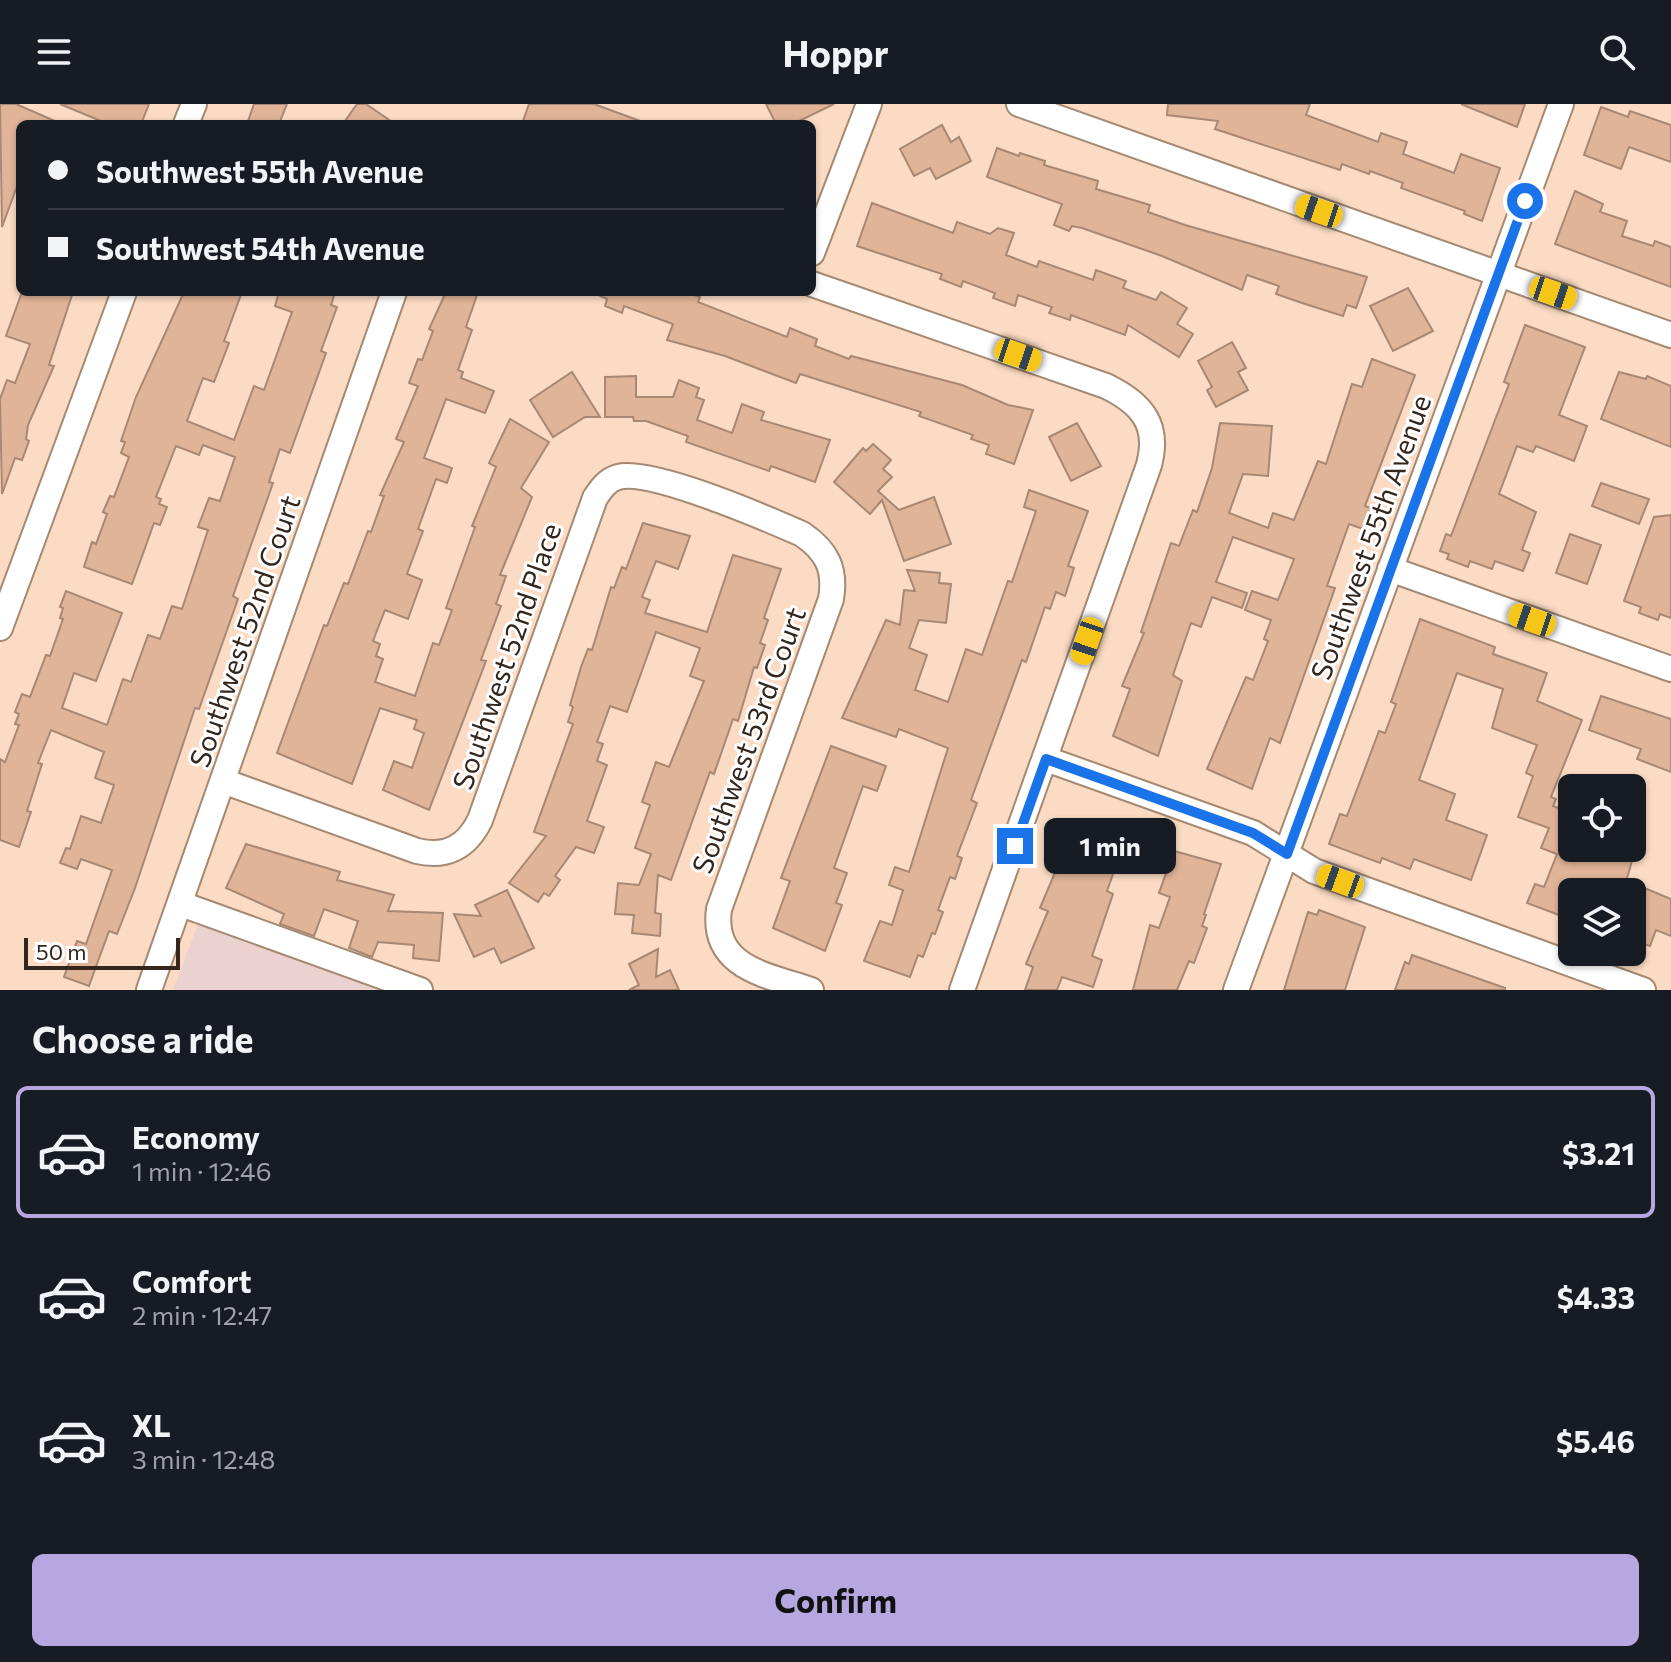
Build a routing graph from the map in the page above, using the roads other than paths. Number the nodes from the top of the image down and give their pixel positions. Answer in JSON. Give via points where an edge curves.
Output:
{"nodes":[{"id":1,"x":870,"y":104,"type":"edge"},
{"id":2,"x":1019,"y":104,"type":"edge"},
{"id":3,"x":1561,"y":104,"type":"edge"},
{"id":4,"x":816,"y":243,"type":"edge"},
{"id":5,"x":1498,"y":274,"type":"junction"},
{"id":6,"x":816,"y":285,"type":"edge"},
{"id":7,"x":123,"y":296,"type":"edge"},
{"id":8,"x":393,"y":296,"type":"edge"},
{"id":9,"x":1671,"y":335,"type":"edge"},
{"id":10,"x":826,"y":555,"type":"joint"},
{"id":11,"x":1390,"y":569,"type":"junction"},
{"id":12,"x":0,"y":628,"type":"edge"},
{"id":13,"x":1671,"y":669,"type":"edge"},
{"id":14,"x":1046,"y":759,"type":"junction"},
{"id":15,"x":223,"y":781,"type":"junction"},
{"id":16,"x":1287,"y":854,"type":"junction"},
{"id":17,"x":181,"y":904,"type":"junction"},
{"id":18,"x":149,"y":990,"type":"edge"},
{"id":19,"x":420,"y":990,"type":"edge"},
{"id":20,"x":811,"y":990,"type":"edge"},
{"id":21,"x":962,"y":990,"type":"edge"},
{"id":22,"x":1236,"y":990,"type":"edge"},
{"id":23,"x":1643,"y":990,"type":"edge"}],
"edges":[{"from":1,"to":4,"type":"street"},
{"from":2,"to":5,"type":"street"},
{"from":3,"to":5,"type":"street","name":"Southwest 55th Avenue"},
{"from":5,"to":9,"type":"street"},
{"from":5,"to":11,"type":"street","name":"Southwest 55th Avenue"},
{"from":6,"to":14,"type":"street","via":[[1106,386],[1143,410],[1151,423],[1149,465]]},
{"from":7,"to":12,"type":"street"},
{"from":8,"to":15,"type":"street","name":"Southwest 52nd Court"},
{"from":10,"to":15,"type":"street","name":"Southwest 52nd Place","via":[[802,534],[660,481],[630,476],[609,481],[586,518],[470,838],[436,854],[417,851]]},
{"from":10,"to":20,"type":"street","name":"Southwest 53rd Court","via":[[833,573],[831,599],[719,909],[717,927],[723,947],[745,966]]},
{"from":11,"to":13,"type":"street"},
{"from":11,"to":16,"type":"street","name":"Southwest 55th Avenue"},
{"from":14,"to":16,"type":"street","via":[[1253,833]]},
{"from":14,"to":21,"type":"street"},
{"from":15,"to":17,"type":"street","name":"Southwest 52nd Court"},
{"from":16,"to":22,"type":"street","name":"Southwest 55th Avenue"},
{"from":16,"to":23,"type":"street","via":[[1314,871]]},
{"from":17,"to":18,"type":"street","name":"Southwest 52nd Court"},
{"from":17,"to":19,"type":"street"}]}
